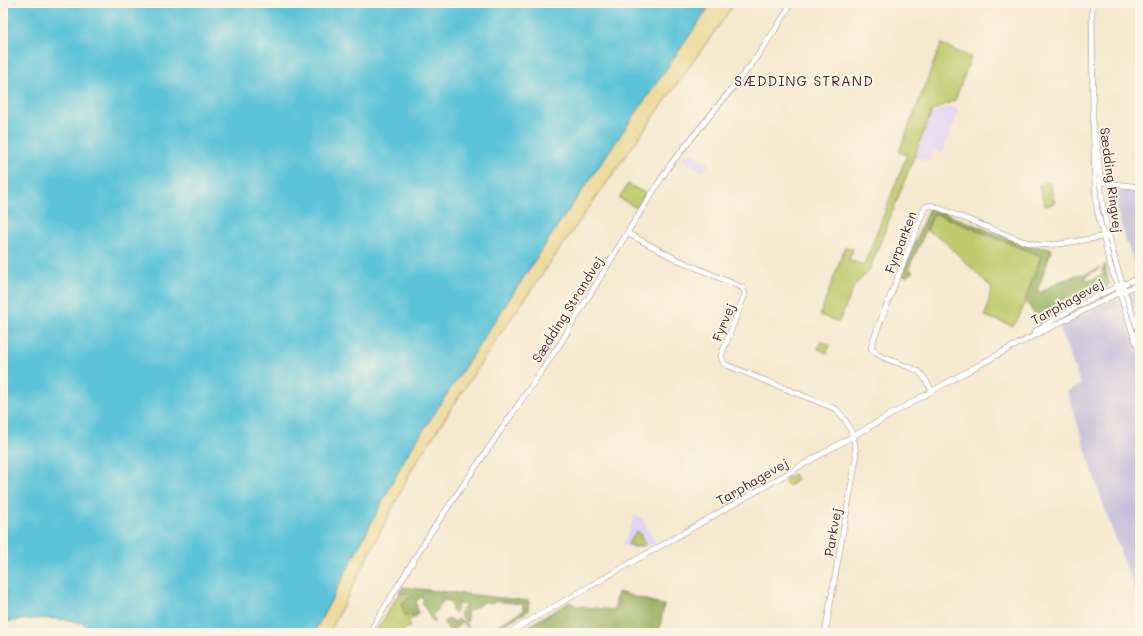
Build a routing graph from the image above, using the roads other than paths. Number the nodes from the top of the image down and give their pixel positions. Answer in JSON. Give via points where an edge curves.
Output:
{"nodes":[{"id":1,"x":792,"y":3,"type":"edge"},
{"id":2,"x":1092,"y":3,"type":"edge"},
{"id":3,"x":1097,"y":184,"type":"junction"},
{"id":4,"x":1140,"y":186,"type":"edge"},
{"id":5,"x":627,"y":233,"type":"junction"},
{"id":6,"x":1105,"y":235,"type":"junction"},
{"id":7,"x":1140,"y":277,"type":"edge"},
{"id":8,"x":1120,"y":278,"type":"junction"},
{"id":9,"x":1140,"y":284,"type":"edge"},
{"id":10,"x":1119,"y":289,"type":"junction"},
{"id":11,"x":1140,"y":336,"type":"edge"},
{"id":12,"x":1008,"y":349,"type":"junction"},
{"id":13,"x":1140,"y":355,"type":"edge"},
{"id":14,"x":932,"y":391,"type":"junction"},
{"id":15,"x":853,"y":435,"type":"junction"},
{"id":16,"x":369,"y":633,"type":"edge"},
{"id":17,"x":508,"y":633,"type":"edge"},
{"id":18,"x":825,"y":633,"type":"edge"}],
"edges":[{"from":1,"to":5,"type":"street","name":"Sædding Strandvej","via":[[751,65],[670,165]]},
{"from":2,"to":3,"type":"street","name":"Sædding Ringvej","via":[[1093,117],[1098,147]]},
{"from":3,"to":4,"type":"street"},
{"from":3,"to":6,"type":"street","name":"Sædding Ringvej","via":[[1097,209]]},
{"from":5,"to":15,"type":"street","name":"Fyrvej","via":[[676,259],[743,288],[745,294],[721,356],[722,362],[836,409]]},
{"from":5,"to":16,"type":"street","name":"Sædding Strandvej","via":[[560,344],[431,532]]},
{"from":6,"to":8,"type":"street","name":"Sædding Ringvej"},
{"from":6,"to":10,"type":"street","name":"Sædding Ringvej","via":[[1108,265]]},
{"from":6,"to":14,"type":"street","name":"Fyrparken","via":[[1059,244],[1038,245],[931,205],[925,207],[871,348],[876,354],[914,369],[925,379]]},
{"from":7,"to":8,"type":"street","via":[[1124,280]]},
{"from":7,"to":10,"type":"street","name":"Tarphagevej"},
{"from":8,"to":10,"type":"street","name":"Sædding Ringvej"},
{"from":9,"to":10,"type":"street","name":"Tarphagevej"},
{"from":10,"to":11,"type":"street","name":"Sædding Ringvej"},
{"from":10,"to":12,"type":"street","name":"Tarphagevej","via":[[1082,303]]},
{"from":10,"to":12,"type":"street","name":"Tarphagevej","via":[[1114,298],[1085,309]]},
{"from":10,"to":13,"type":"street","name":"Sædding Ringvej"},
{"from":12,"to":14,"type":"street","name":"Tarphagevej"},
{"from":14,"to":15,"type":"street","name":"Tarphagevej"},
{"from":15,"to":17,"type":"street","name":"Tarphagevej"},
{"from":15,"to":18,"type":"street","name":"Parkvej","via":[[856,460]]}]}
